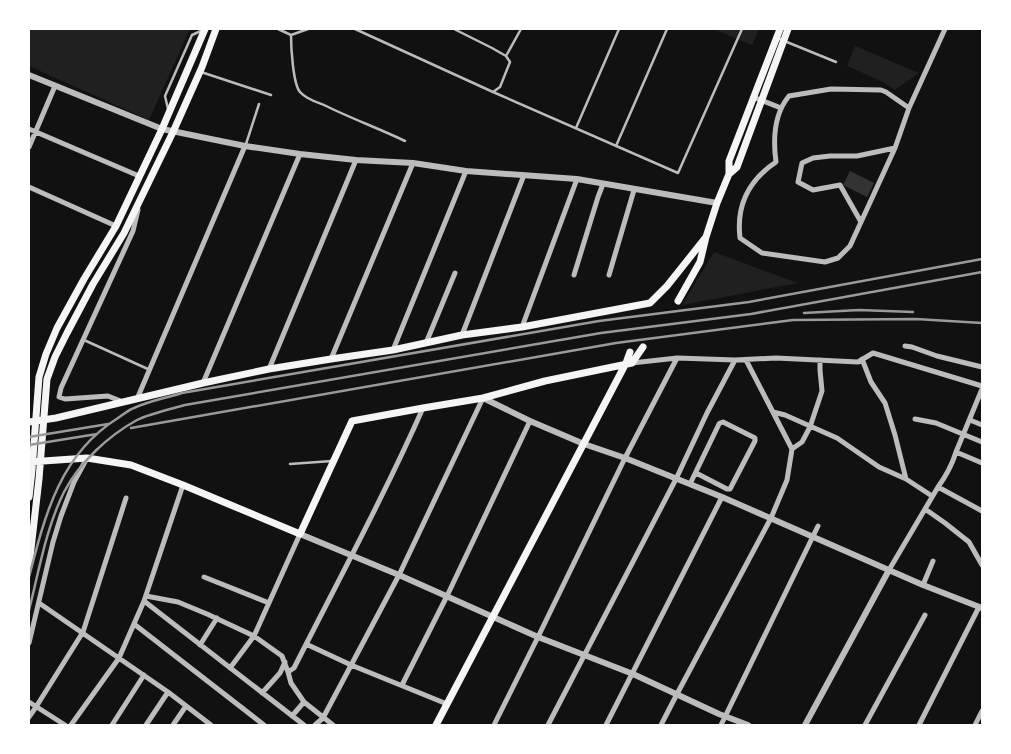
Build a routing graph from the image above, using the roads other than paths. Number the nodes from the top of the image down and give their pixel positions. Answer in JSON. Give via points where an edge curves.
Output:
{"nodes":[{"id":1,"x":205,"y":29,"type":"edge"},
{"id":2,"x":216,"y":29,"type":"edge"},
{"id":3,"x":278,"y":29,"type":"edge"},
{"id":4,"x":308,"y":29,"type":"edge"},
{"id":5,"x":355,"y":29,"type":"edge"},
{"id":6,"x":454,"y":29,"type":"edge"},
{"id":7,"x":520,"y":29,"type":"edge"},
{"id":8,"x":619,"y":29,"type":"edge"},
{"id":9,"x":667,"y":29,"type":"edge"},
{"id":10,"x":742,"y":29,"type":"edge"},
{"id":11,"x":780,"y":29,"type":"edge"},
{"id":12,"x":788,"y":29,"type":"edge"},
{"id":13,"x":945,"y":29,"type":"edge"},
{"id":14,"x":290,"y":35,"type":"junction"},
{"id":15,"x":780,"y":39,"type":"junction"},
{"id":16,"x":506,"y":56,"type":"junction"},
{"id":17,"x":836,"y":62,"type":"dead end"},
{"id":18,"x":199,"y":72,"type":"junction"},
{"id":19,"x":29,"y":75,"type":"edge"},
{"id":20,"x":55,"y":86,"type":"junction"},
{"id":21,"x":493,"y":92,"type":"junction"},
{"id":22,"x":271,"y":95,"type":"dead end"},
{"id":23,"x":753,"y":98,"type":"junction"},
{"id":24,"x":762,"y":100,"type":"junction"},
{"id":25,"x":259,"y":104,"type":"dead end"},
{"id":26,"x":781,"y":108,"type":"junction"},
{"id":27,"x":909,"y":108,"type":"junction"},
{"id":28,"x":576,"y":128,"type":"junction"},
{"id":29,"x":29,"y":129,"type":"edge"},
{"id":30,"x":162,"y":129,"type":"junction"},
{"id":31,"x":35,"y":132,"type":"junction"},
{"id":32,"x":173,"y":132,"type":"junction"},
{"id":33,"x":405,"y":141,"type":"dead end"},
{"id":34,"x":245,"y":146,"type":"junction"},
{"id":35,"x":616,"y":146,"type":"junction"},
{"id":36,"x":29,"y":147,"type":"edge"},
{"id":37,"x":896,"y":148,"type":"junction"},
{"id":38,"x":300,"y":154,"type":"junction"},
{"id":39,"x":356,"y":160,"type":"junction"},
{"id":40,"x":413,"y":163,"type":"junction"},
{"id":41,"x":466,"y":171,"type":"junction"},
{"id":42,"x":729,"y":174,"type":"junction"},
{"id":43,"x":524,"y":175,"type":"junction"},
{"id":44,"x":139,"y":176,"type":"junction"},
{"id":45,"x":576,"y":179,"type":"junction"},
{"id":46,"x":603,"y":184,"type":"junction"},
{"id":47,"x":29,"y":187,"type":"edge"},
{"id":48,"x":634,"y":190,"type":"junction"},
{"id":49,"x":139,"y":202,"type":"junction"},
{"id":50,"x":717,"y":203,"type":"junction"},
{"id":51,"x":862,"y":222,"type":"junction"},
{"id":52,"x":116,"y":226,"type":"junction"},
{"id":53,"x":706,"y":237,"type":"junction"},
{"id":54,"x":455,"y":273,"type":"dead end"},
{"id":55,"x":574,"y":275,"type":"dead end"},
{"id":56,"x":609,"y":275,"type":"dead end"},
{"id":57,"x":678,"y":301,"type":"dead end"},
{"id":58,"x":522,"y":328,"type":"junction"},
{"id":59,"x":462,"y":334,"type":"junction"},
{"id":60,"x":83,"y":339,"type":"junction"},
{"id":61,"x":426,"y":343,"type":"junction"},
{"id":62,"x":905,"y":346,"type":"dead end"},
{"id":63,"x":643,"y":347,"type":"dead end"},
{"id":64,"x":393,"y":350,"type":"junction"},
{"id":65,"x":630,"y":352,"type":"dead end"},
{"id":66,"x":677,"y":358,"type":"junction"},
{"id":67,"x":331,"y":359,"type":"junction"},
{"id":68,"x":862,"y":359,"type":"junction"},
{"id":69,"x":735,"y":360,"type":"junction"},
{"id":70,"x":746,"y":360,"type":"junction"},
{"id":71,"x":820,"y":360,"type":"junction"},
{"id":72,"x":629,"y":363,"type":"junction"},
{"id":73,"x":982,"y":367,"type":"edge"},
{"id":74,"x":150,"y":370,"type":"junction"},
{"id":75,"x":269,"y":370,"type":"junction"},
{"id":76,"x":202,"y":382,"type":"junction"},
{"id":77,"x":982,"y":387,"type":"edge"},
{"id":78,"x":41,"y":396,"type":"junction"},
{"id":79,"x":483,"y":398,"type":"junction"},
{"id":80,"x":137,"y":399,"type":"junction"},
{"id":81,"x":124,"y":402,"type":"junction"},
{"id":82,"x":976,"y":404,"type":"junction"},
{"id":83,"x":982,"y":407,"type":"edge"},
{"id":84,"x":423,"y":408,"type":"junction"},
{"id":85,"x":773,"y":412,"type":"junction"},
{"id":86,"x":916,"y":419,"type":"dead end"},
{"id":87,"x":970,"y":420,"type":"junction"},
{"id":88,"x":530,"y":421,"type":"junction"},
{"id":89,"x":29,"y":422,"type":"edge"},
{"id":90,"x":982,"y":425,"type":"edge"},
{"id":91,"x":810,"y":427,"type":"junction"},
{"id":92,"x":964,"y":434,"type":"junction"},
{"id":93,"x":982,"y":442,"type":"edge"},
{"id":94,"x":584,"y":444,"type":"junction"},
{"id":95,"x":792,"y":449,"type":"junction"},
{"id":96,"x":956,"y":452,"type":"junction"},
{"id":97,"x":87,"y":458,"type":"junction"},
{"id":98,"x":625,"y":458,"type":"junction"},
{"id":99,"x":333,"y":461,"type":"junction"},
{"id":100,"x":29,"y":462,"type":"edge"},
{"id":101,"x":982,"y":463,"type":"edge"},
{"id":102,"x":290,"y":464,"type":"dead end"},
{"id":103,"x":36,"y":470,"type":"junction"},
{"id":104,"x":696,"y":473,"type":"junction"},
{"id":105,"x":676,"y":479,"type":"junction"},
{"id":106,"x":906,"y":479,"type":"junction"},
{"id":107,"x":184,"y":484,"type":"junction"},
{"id":108,"x":690,"y":484,"type":"junction"},
{"id":109,"x":938,"y":486,"type":"junction"},
{"id":110,"x":932,"y":496,"type":"junction"},
{"id":111,"x":29,"y":497,"type":"edge"},
{"id":112,"x":722,"y":497,"type":"junction"},
{"id":113,"x":126,"y":498,"type":"dead end"},
{"id":114,"x":925,"y":509,"type":"junction"},
{"id":115,"x":982,"y":511,"type":"edge"},
{"id":116,"x":771,"y":518,"type":"junction"},
{"id":117,"x":818,"y":526,"type":"dead end"},
{"id":118,"x":300,"y":534,"type":"junction"},
{"id":119,"x":813,"y":537,"type":"junction"},
{"id":120,"x":353,"y":555,"type":"junction"},
{"id":121,"x":933,"y":561,"type":"dead end"},
{"id":122,"x":982,"y":565,"type":"edge"},
{"id":123,"x":29,"y":566,"type":"edge"},
{"id":124,"x":889,"y":570,"type":"junction"},
{"id":125,"x":399,"y":575,"type":"junction"},
{"id":126,"x":204,"y":577,"type":"dead end"},
{"id":127,"x":923,"y":585,"type":"junction"},
{"id":128,"x":447,"y":596,"type":"junction"},
{"id":129,"x":145,"y":598,"type":"junction"},
{"id":130,"x":39,"y":603,"type":"junction"},
{"id":131,"x":268,"y":603,"type":"junction"},
{"id":132,"x":981,"y":607,"type":"edge"},
{"id":133,"x":925,"y":615,"type":"dead end"},
{"id":134,"x":493,"y":616,"type":"junction"},
{"id":135,"x":216,"y":618,"type":"junction"},
{"id":136,"x":134,"y":624,"type":"junction"},
{"id":137,"x":82,"y":632,"type":"junction"},
{"id":138,"x":254,"y":636,"type":"junction"},
{"id":139,"x":538,"y":637,"type":"junction"},
{"id":140,"x":29,"y":643,"type":"edge"},
{"id":141,"x":306,"y":644,"type":"junction"},
{"id":142,"x":200,"y":645,"type":"junction"},
{"id":143,"x":585,"y":655,"type":"junction"},
{"id":144,"x":119,"y":658,"type":"junction"},
{"id":145,"x":285,"y":662,"type":"junction"},
{"id":146,"x":351,"y":665,"type":"junction"},
{"id":147,"x":230,"y":668,"type":"junction"},
{"id":148,"x":288,"y":672,"type":"junction"},
{"id":149,"x":144,"y":674,"type":"junction"},
{"id":150,"x":633,"y":674,"type":"junction"},
{"id":151,"x":402,"y":685,"type":"junction"},
{"id":152,"x":168,"y":692,"type":"junction"},
{"id":153,"x":262,"y":693,"type":"junction"},
{"id":154,"x":677,"y":694,"type":"junction"},
{"id":155,"x":29,"y":702,"type":"edge"},
{"id":156,"x":304,"y":702,"type":"junction"},
{"id":157,"x":447,"y":704,"type":"junction"},
{"id":158,"x":186,"y":706,"type":"junction"},
{"id":159,"x":36,"y":707,"type":"junction"},
{"id":160,"x":982,"y":710,"type":"edge"},
{"id":161,"x":292,"y":716,"type":"junction"},
{"id":162,"x":29,"y":717,"type":"edge"},
{"id":163,"x":726,"y":717,"type":"junction"},
{"id":164,"x":323,"y":718,"type":"junction"},
{"id":165,"x":65,"y":725,"type":"edge"},
{"id":166,"x":71,"y":725,"type":"edge"},
{"id":167,"x":112,"y":725,"type":"edge"},
{"id":168,"x":146,"y":725,"type":"edge"},
{"id":169,"x":173,"y":725,"type":"edge"},
{"id":170,"x":211,"y":725,"type":"edge"},
{"id":171,"x":264,"y":725,"type":"edge"},
{"id":172,"x":304,"y":725,"type":"edge"},
{"id":173,"x":315,"y":725,"type":"edge"},
{"id":174,"x":333,"y":725,"type":"edge"},
{"id":175,"x":436,"y":725,"type":"edge"},
{"id":176,"x":494,"y":725,"type":"edge"},
{"id":177,"x":548,"y":725,"type":"edge"},
{"id":178,"x":606,"y":725,"type":"edge"},
{"id":179,"x":661,"y":725,"type":"edge"},
{"id":180,"x":721,"y":725,"type":"edge"},
{"id":181,"x":748,"y":725,"type":"edge"},
{"id":182,"x":805,"y":725,"type":"edge"},
{"id":183,"x":865,"y":725,"type":"edge"},
{"id":184,"x":919,"y":725,"type":"edge"},
{"id":185,"x":975,"y":725,"type":"edge"}],
"edges":[{"from":1,"to":30,"type":"main road"},
{"from":2,"to":18,"type":"main road"},
{"from":3,"to":14,"type":"lane"},
{"from":4,"to":14,"type":"lane"},
{"from":5,"to":21,"type":"lane"},
{"from":6,"to":16,"type":"lane"},
{"from":7,"to":16,"type":"lane"},
{"from":8,"to":28,"type":"lane"},
{"from":9,"to":35,"type":"lane"},
{"from":10,"to":35,"type":"lane","via":[[678,173]]},
{"from":11,"to":15,"type":"main road"},
{"from":12,"to":15,"type":"main road"},
{"from":13,"to":27,"type":"street"},
{"from":14,"to":33,"type":"lane","via":[[296,84],[300,92]]},
{"from":15,"to":17,"type":"lane"},
{"from":15,"to":23,"type":"main road"},
{"from":15,"to":24,"type":"main road"},
{"from":16,"to":21,"type":"lane","via":[[510,62],[500,87]]},
{"from":18,"to":22,"type":"lane"},
{"from":18,"to":32,"type":"main road"},
{"from":19,"to":20,"type":"street"},
{"from":20,"to":30,"type":"street"},
{"from":20,"to":31,"type":"street"},
{"from":21,"to":28,"type":"lane"},
{"from":23,"to":24,"type":"street"},
{"from":23,"to":42,"type":"main road","via":[[729,161]]},
{"from":24,"to":26,"type":"street"},
{"from":24,"to":42,"type":"main road","via":[[737,167]]},
{"from":25,"to":34,"type":"lane"},
{"from":26,"to":27,"type":"street","via":[[789,96],[831,89],[881,90]]},
{"from":26,"to":51,"type":"street","via":[[774,143],[776,162],[762,172],[746,194],[739,220],[740,238],[762,254],[826,262],[838,258],[850,246]]},
{"from":27,"to":37,"type":"street"},
{"from":28,"to":35,"type":"lane"},
{"from":29,"to":31,"type":"street"},
{"from":30,"to":32,"type":"street"},
{"from":30,"to":44,"type":"main road"},
{"from":31,"to":36,"type":"street"},
{"from":31,"to":44,"type":"street"},
{"from":32,"to":34,"type":"street"},
{"from":32,"to":49,"type":"main road"},
{"from":34,"to":38,"type":"street"},
{"from":34,"to":74,"type":"street"},
{"from":37,"to":51,"type":"street"},
{"from":37,"to":51,"type":"street","via":[[857,156],[813,158],[802,163],[798,182],[812,190],[840,185]]},
{"from":38,"to":39,"type":"street"},
{"from":38,"to":76,"type":"street"},
{"from":39,"to":40,"type":"street"},
{"from":39,"to":75,"type":"street"},
{"from":40,"to":41,"type":"street"},
{"from":40,"to":67,"type":"street"},
{"from":41,"to":43,"type":"street"},
{"from":41,"to":64,"type":"street"},
{"from":42,"to":50,"type":"main road"},
{"from":43,"to":45,"type":"street"},
{"from":43,"to":59,"type":"street"},
{"from":44,"to":52,"type":"main road"},
{"from":45,"to":46,"type":"street"},
{"from":45,"to":58,"type":"street"},
{"from":46,"to":48,"type":"street"},
{"from":46,"to":55,"type":"street"},
{"from":47,"to":52,"type":"street"},
{"from":48,"to":50,"type":"street"},
{"from":48,"to":56,"type":"street"},
{"from":49,"to":60,"type":"street","via":[[133,231]]},
{"from":49,"to":78,"type":"main road","via":[[67,333]]},
{"from":50,"to":53,"type":"main road"},
{"from":52,"to":78,"type":"main road","via":[[57,328],[39,377]]},
{"from":53,"to":57,"type":"main road","via":[[700,262]]},
{"from":53,"to":58,"type":"main road","via":[[650,304]]},
{"from":54,"to":61,"type":"street"},
{"from":58,"to":59,"type":"main road"},
{"from":59,"to":61,"type":"main road"},
{"from":60,"to":74,"type":"lane"},
{"from":60,"to":81,"type":"street","via":[[59,396],[65,399],[108,396]]},
{"from":61,"to":64,"type":"main road"},
{"from":62,"to":73,"type":"street"},
{"from":63,"to":72,"type":"main road"},
{"from":64,"to":67,"type":"main road"},
{"from":65,"to":72,"type":"main road"},
{"from":66,"to":69,"type":"street"},
{"from":66,"to":72,"type":"street"},
{"from":66,"to":98,"type":"street"},
{"from":67,"to":75,"type":"main road"},
{"from":68,"to":71,"type":"street","via":[[858,362]]},
{"from":68,"to":77,"type":"street","via":[[873,353]]},
{"from":68,"to":106,"type":"street","via":[[871,382],[885,403]]},
{"from":69,"to":70,"type":"street"},
{"from":69,"to":105,"type":"street"},
{"from":70,"to":71,"type":"street"},
{"from":70,"to":85,"type":"street"},
{"from":71,"to":91,"type":"street","via":[[822,391]]},
{"from":72,"to":79,"type":"main road","via":[[546,380]]},
{"from":72,"to":94,"type":"main road"},
{"from":74,"to":80,"type":"street"},
{"from":75,"to":76,"type":"main road"},
{"from":76,"to":80,"type":"main road"},
{"from":77,"to":82,"type":"street"},
{"from":78,"to":103,"type":"main road"},
{"from":79,"to":84,"type":"main road"},
{"from":79,"to":88,"type":"street"},
{"from":79,"to":125,"type":"street"},
{"from":80,"to":81,"type":"main road"},
{"from":81,"to":89,"type":"main road"},
{"from":82,"to":83,"type":"street"},
{"from":82,"to":87,"type":"street"},
{"from":84,"to":99,"type":"main road","via":[[352,422]]},
{"from":84,"to":120,"type":"street"},
{"from":85,"to":91,"type":"street"},
{"from":85,"to":95,"type":"street"},
{"from":86,"to":92,"type":"street"},
{"from":87,"to":90,"type":"street"},
{"from":87,"to":92,"type":"street"},
{"from":88,"to":94,"type":"street"},
{"from":88,"to":128,"type":"street"},
{"from":91,"to":95,"type":"street","via":[[802,442]]},
{"from":91,"to":106,"type":"street","via":[[837,438],[879,467]]},
{"from":92,"to":93,"type":"street"},
{"from":92,"to":96,"type":"street"},
{"from":94,"to":98,"type":"street"},
{"from":94,"to":134,"type":"main road"},
{"from":95,"to":116,"type":"street","via":[[787,480]]},
{"from":96,"to":101,"type":"street"},
{"from":96,"to":109,"type":"street"},
{"from":97,"to":100,"type":"main road"},
{"from":97,"to":107,"type":"main road","via":[[131,465]]},
{"from":97,"to":130,"type":"street","via":[[61,516]]},
{"from":98,"to":105,"type":"street"},
{"from":98,"to":139,"type":"street"},
{"from":99,"to":102,"type":"lane"},
{"from":99,"to":118,"type":"main road"},
{"from":103,"to":111,"type":"main road"},
{"from":103,"to":123,"type":"main road"},
{"from":104,"to":104,"type":"street","via":[[722,422],[755,438],[730,489]]},
{"from":104,"to":108,"type":"street"},
{"from":105,"to":108,"type":"street"},
{"from":105,"to":143,"type":"street"},
{"from":106,"to":110,"type":"street"},
{"from":107,"to":118,"type":"main road"},
{"from":107,"to":129,"type":"street"},
{"from":108,"to":112,"type":"street"},
{"from":109,"to":110,"type":"street"},
{"from":109,"to":115,"type":"street"},
{"from":110,"to":114,"type":"street"},
{"from":112,"to":116,"type":"street"},
{"from":112,"to":150,"type":"street"},
{"from":113,"to":137,"type":"street"},
{"from":114,"to":122,"type":"street","via":[[969,542]]},
{"from":114,"to":124,"type":"street"},
{"from":116,"to":119,"type":"street"},
{"from":116,"to":154,"type":"street"},
{"from":117,"to":119,"type":"street"},
{"from":118,"to":120,"type":"street"},
{"from":118,"to":131,"type":"street"},
{"from":119,"to":124,"type":"street"},
{"from":119,"to":163,"type":"street"},
{"from":120,"to":125,"type":"street"},
{"from":120,"to":141,"type":"street"},
{"from":121,"to":127,"type":"street"},
{"from":124,"to":127,"type":"street"},
{"from":124,"to":182,"type":"street"},
{"from":125,"to":128,"type":"street"},
{"from":125,"to":146,"type":"street"},
{"from":126,"to":131,"type":"street"},
{"from":127,"to":132,"type":"street"},
{"from":128,"to":134,"type":"street"},
{"from":128,"to":151,"type":"street"},
{"from":129,"to":135,"type":"street","via":[[178,602]]},
{"from":129,"to":136,"type":"street"},
{"from":129,"to":142,"type":"street"},
{"from":130,"to":137,"type":"street"},
{"from":130,"to":140,"type":"street"},
{"from":131,"to":138,"type":"street"},
{"from":132,"to":184,"type":"street"},
{"from":133,"to":183,"type":"street"},
{"from":134,"to":139,"type":"street"},
{"from":134,"to":157,"type":"main road"},
{"from":135,"to":138,"type":"street"},
{"from":135,"to":142,"type":"street"},
{"from":136,"to":144,"type":"street"},
{"from":136,"to":171,"type":"street"},
{"from":137,"to":144,"type":"street"},
{"from":137,"to":159,"type":"street"},
{"from":138,"to":145,"type":"street","via":[[282,656]]},
{"from":138,"to":147,"type":"street"},
{"from":139,"to":143,"type":"street"},
{"from":139,"to":176,"type":"street"},
{"from":141,"to":146,"type":"street"},
{"from":141,"to":148,"type":"street","via":[[294,668]]},
{"from":142,"to":147,"type":"street"},
{"from":143,"to":150,"type":"street"},
{"from":143,"to":177,"type":"street"},
{"from":144,"to":149,"type":"street"},
{"from":144,"to":166,"type":"street"},
{"from":145,"to":148,"type":"street"},
{"from":145,"to":153,"type":"street","via":[[280,673]]},
{"from":146,"to":151,"type":"street"},
{"from":146,"to":164,"type":"street"},
{"from":147,"to":153,"type":"street"},
{"from":148,"to":156,"type":"street","via":[[291,683]]},
{"from":149,"to":152,"type":"street"},
{"from":149,"to":167,"type":"street"},
{"from":150,"to":154,"type":"street"},
{"from":150,"to":178,"type":"street"},
{"from":151,"to":157,"type":"street"},
{"from":152,"to":158,"type":"street"},
{"from":152,"to":168,"type":"street"},
{"from":153,"to":161,"type":"street"},
{"from":154,"to":163,"type":"street"},
{"from":154,"to":179,"type":"street"},
{"from":155,"to":159,"type":"street"},
{"from":156,"to":161,"type":"street"},
{"from":156,"to":164,"type":"street"},
{"from":157,"to":175,"type":"main road"},
{"from":158,"to":169,"type":"street"},
{"from":158,"to":170,"type":"street"},
{"from":159,"to":162,"type":"street"},
{"from":159,"to":165,"type":"street"},
{"from":160,"to":185,"type":"street"},
{"from":161,"to":172,"type":"street"},
{"from":163,"to":180,"type":"street"},
{"from":163,"to":181,"type":"street"},
{"from":164,"to":173,"type":"street"},
{"from":164,"to":174,"type":"street"}]}
